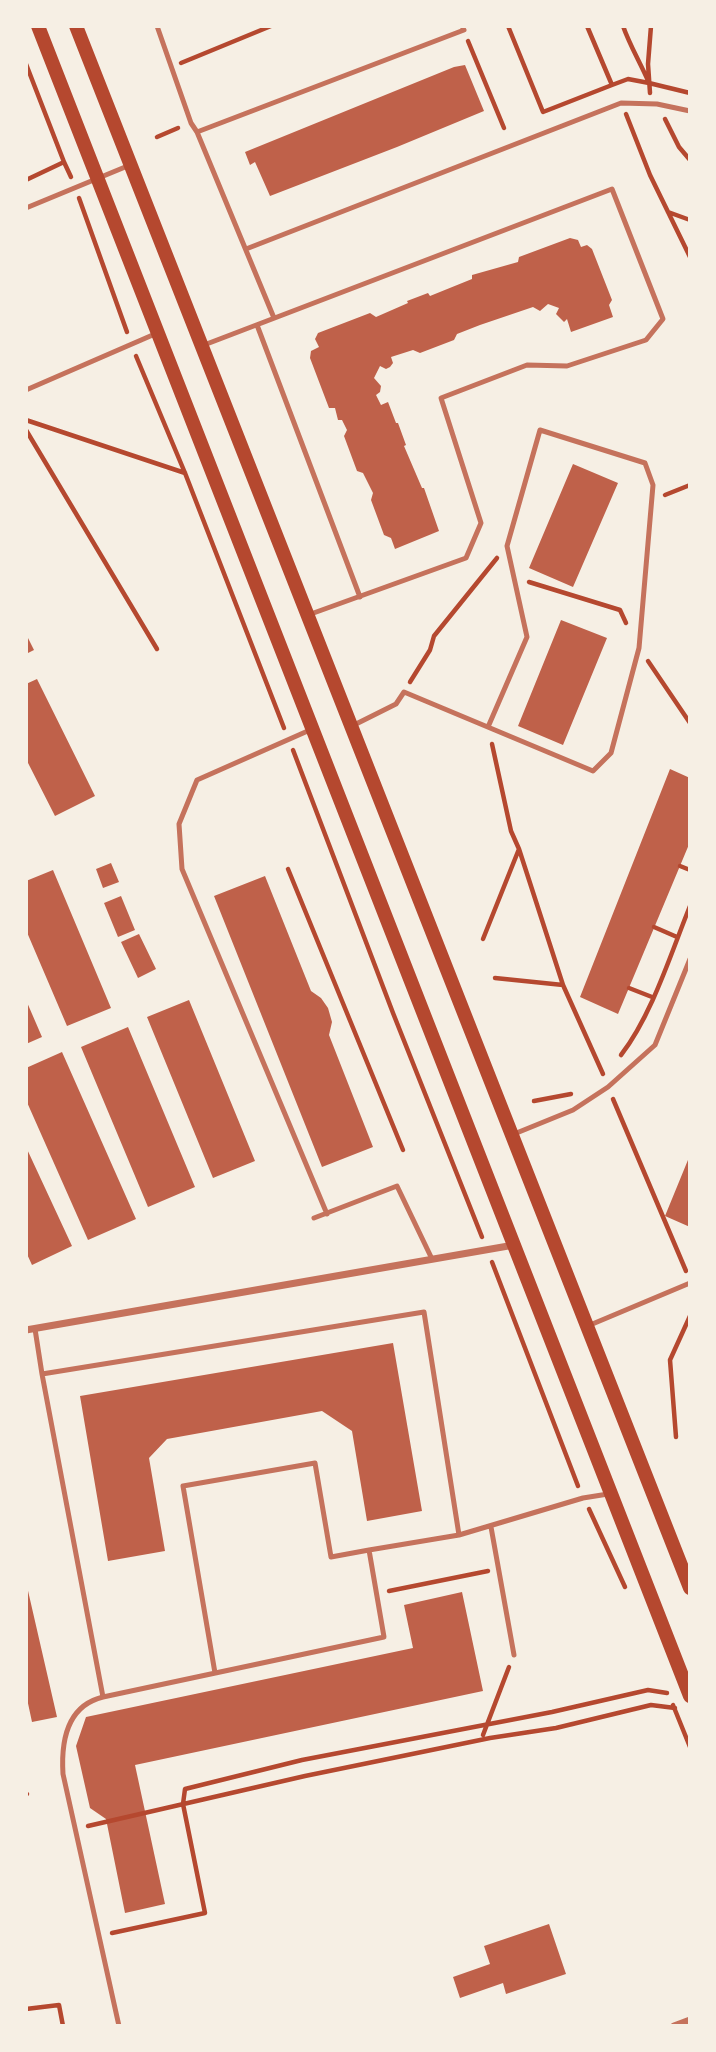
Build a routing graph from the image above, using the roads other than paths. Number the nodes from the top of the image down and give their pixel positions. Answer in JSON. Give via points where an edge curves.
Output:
{"nodes":[{"id":1,"x":38,"y":26,"type":"edge"},
{"id":2,"x":76,"y":26,"type":"edge"},
{"id":3,"x":156,"y":26,"type":"edge"},
{"id":4,"x":463,"y":28,"type":"edge"},
{"id":5,"x":690,"y":111,"type":"edge"},
{"id":6,"x":197,"y":132,"type":"junction"},
{"id":7,"x":130,"y":165,"type":"junction"},
{"id":8,"x":97,"y":179,"type":"junction"},
{"id":9,"x":26,"y":208,"type":"edge"},
{"id":10,"x":246,"y":249,"type":"junction"},
{"id":11,"x":274,"y":317,"type":"junction"},
{"id":12,"x":257,"y":325,"type":"junction"},
{"id":13,"x":158,"y":333,"type":"junction"},
{"id":14,"x":201,"y":346,"type":"junction"},
{"id":15,"x":26,"y":390,"type":"edge"},
{"id":16,"x":360,"y":597,"type":"junction"},
{"id":17,"x":307,"y":616,"type":"junction"},
{"id":18,"x":351,"y":727,"type":"junction"},
{"id":19,"x":488,"y":727,"type":"junction"},
{"id":20,"x":313,"y":729,"type":"junction"},
{"id":21,"x":690,"y":959,"type":"edge"},
{"id":22,"x":511,"y":1135,"type":"junction"},
{"id":23,"x":327,"y":1214,"type":"junction"},
{"id":24,"x":314,"y":1219,"type":"dead end"},
{"id":25,"x":514,"y":1244,"type":"junction"},
{"id":26,"x":432,"y":1259,"type":"junction"},
{"id":27,"x":690,"y":1281,"type":"edge"},
{"id":28,"x":587,"y":1327,"type":"junction"},
{"id":29,"x":30,"y":1329,"type":"edge"},
{"id":30,"x":42,"y":1374,"type":"junction"},
{"id":31,"x":612,"y":1494,"type":"junction"},
{"id":32,"x":491,"y":1527,"type":"junction"},
{"id":33,"x":459,"y":1535,"type":"junction"},
{"id":34,"x":369,"y":1550,"type":"junction"},
{"id":35,"x":690,"y":1588,"type":"edge"},
{"id":36,"x":514,"y":1655,"type":"road end"},
{"id":37,"x":215,"y":1673,"type":"junction"},
{"id":38,"x":103,"y":1696,"type":"junction"},
{"id":39,"x":690,"y":1696,"type":"edge"},
{"id":40,"x":690,"y":2020,"type":"edge"},
{"id":41,"x":118,"y":2026,"type":"edge"},
{"id":42,"x":674,"y":2026,"type":"edge"}],
"edges":[{"from":1,"to":8,"type":"main road"},
{"from":2,"to":7,"type":"main road"},
{"from":3,"to":6,"type":"lane"},
{"from":4,"to":6,"type":"lane"},
{"from":5,"to":10,"type":"lane","via":[[621,103]]},
{"from":6,"to":10,"type":"lane"},
{"from":7,"to":8,"type":"lane"},
{"from":7,"to":14,"type":"main road"},
{"from":8,"to":9,"type":"lane"},
{"from":8,"to":13,"type":"main road"},
{"from":10,"to":11,"type":"lane"},
{"from":11,"to":12,"type":"lane"},
{"from":11,"to":16,"type":"lane","via":[[612,189],[663,319],[646,340],[567,366],[527,365],[441,398],[481,523],[466,558]]},
{"from":12,"to":14,"type":"lane"},
{"from":12,"to":16,"type":"lane"},
{"from":13,"to":15,"type":"lane"},
{"from":13,"to":20,"type":"main road"},
{"from":14,"to":17,"type":"main road"},
{"from":16,"to":17,"type":"lane"},
{"from":17,"to":18,"type":"main road"},
{"from":18,"to":19,"type":"lane","via":[[396,704],[404,692]]},
{"from":18,"to":22,"type":"main road"},
{"from":19,"to":19,"type":"lane","via":[[527,637],[507,546],[540,430],[645,463],[653,485],[639,648],[611,753],[593,771]]},
{"from":20,"to":23,"type":"lane","via":[[197,780],[179,824],[182,869]]},
{"from":20,"to":25,"type":"main road"},
{"from":21,"to":22,"type":"lane","via":[[655,1045],[608,1087],[573,1110]]},
{"from":22,"to":28,"type":"main road"},
{"from":23,"to":24,"type":"lane"},
{"from":23,"to":26,"type":"lane","via":[[397,1186]]},
{"from":25,"to":26,"type":"street"},
{"from":25,"to":31,"type":"main road"},
{"from":26,"to":29,"type":"street"},
{"from":27,"to":28,"type":"lane"},
{"from":28,"to":35,"type":"main road"},
{"from":29,"to":30,"type":"lane"},
{"from":30,"to":33,"type":"lane","via":[[424,1312]]},
{"from":30,"to":38,"type":"lane"},
{"from":31,"to":32,"type":"lane","via":[[583,1498]]},
{"from":31,"to":39,"type":"main road"},
{"from":32,"to":33,"type":"lane"},
{"from":32,"to":36,"type":"lane"},
{"from":33,"to":34,"type":"lane"},
{"from":34,"to":37,"type":"lane","via":[[384,1637]]},
{"from":34,"to":37,"type":"lane","via":[[331,1557],[315,1464],[183,1486]]},
{"from":37,"to":38,"type":"lane"},
{"from":38,"to":41,"type":"lane","via":[[84,1703],[75,1713],[61,1747]]},
{"from":40,"to":42,"type":"street"}]}
